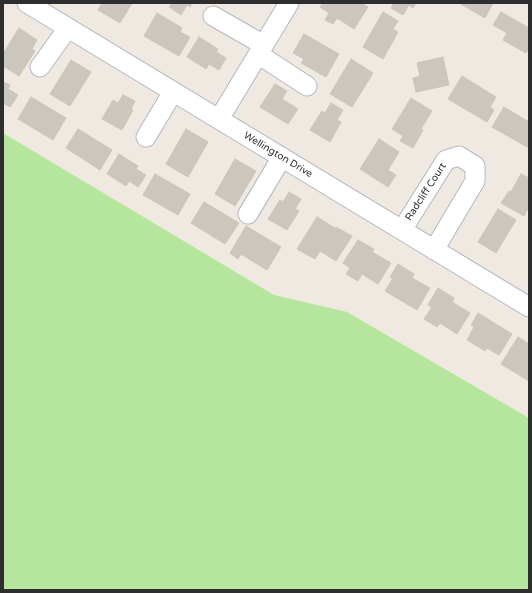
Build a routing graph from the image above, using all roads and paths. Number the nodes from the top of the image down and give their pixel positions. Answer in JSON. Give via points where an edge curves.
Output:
{"nodes":[{"id":1,"x":27,"y":3,"type":"edge"},
{"id":2,"x":289,"y":3,"type":"edge"},
{"id":3,"x":213,"y":16,"type":"dead end"},
{"id":4,"x":68,"y":28,"type":"junction"},
{"id":5,"x":261,"y":49,"type":"junction"},
{"id":6,"x":40,"y":67,"type":"dead end"},
{"id":7,"x":307,"y":86,"type":"dead end"},
{"id":8,"x":173,"y":92,"type":"junction"},
{"id":9,"x":219,"y":119,"type":"junction"},
{"id":10,"x":146,"y":137,"type":"dead end"},
{"id":11,"x":282,"y":157,"type":"junction"},
{"id":12,"x":248,"y":214,"type":"dead end"},
{"id":13,"x":402,"y":230,"type":"junction"},
{"id":14,"x":434,"y":250,"type":"junction"},
{"id":15,"x":529,"y":307,"type":"edge"}],
"edges":[{"from":1,"to":4,"type":"street","name":"Wellington Drive"},
{"from":2,"to":5,"type":"street"},
{"from":3,"to":5,"type":"street"},
{"from":4,"to":6,"type":"street"},
{"from":4,"to":8,"type":"street","name":"Wellington Drive"},
{"from":5,"to":7,"type":"street"},
{"from":5,"to":9,"type":"street"},
{"from":8,"to":9,"type":"street","name":"Wellington Drive"},
{"from":8,"to":10,"type":"street"},
{"from":9,"to":11,"type":"street","name":"Wellington Drive"},
{"from":11,"to":12,"type":"street"},
{"from":11,"to":13,"type":"street","name":"Wellington Drive"},
{"from":13,"to":14,"type":"street","name":"Wellington Drive"},
{"from":13,"to":14,"type":"street","name":"Radcliff Court","via":[[446,160],[459,156],[474,166],[475,181]]},
{"from":14,"to":15,"type":"street","name":"Wellington Drive"}]}
